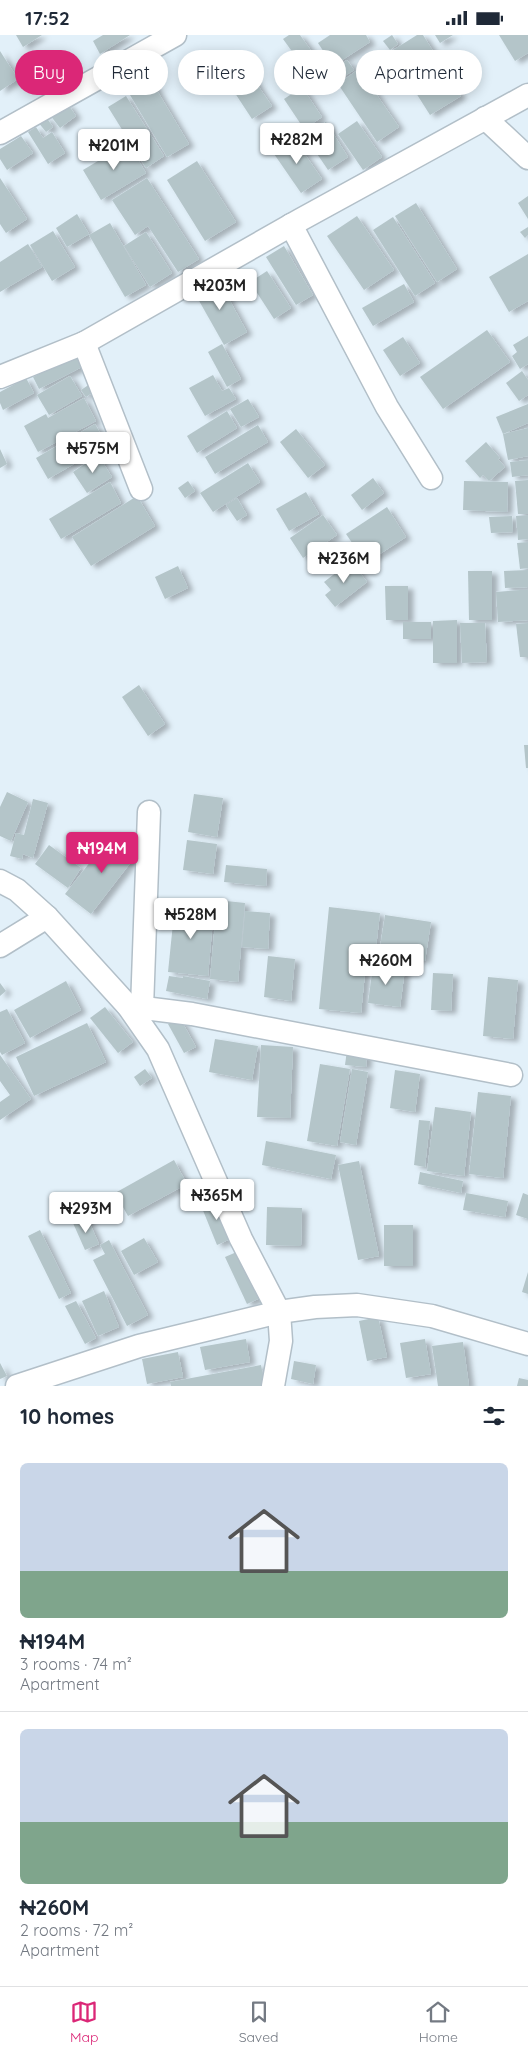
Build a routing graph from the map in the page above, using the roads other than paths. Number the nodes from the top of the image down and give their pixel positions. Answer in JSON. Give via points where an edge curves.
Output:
{"nodes":[{"id":1,"x":166,"y":37,"type":"edge"},
{"id":2,"x":528,"y":95,"type":"edge"},
{"id":3,"x":485,"y":118,"type":"junction"},
{"id":4,"x":0,"y":133,"type":"edge"},
{"id":5,"x":528,"y":158,"type":"edge"},
{"id":6,"x":291,"y":225,"type":"junction"},
{"id":7,"x":84,"y":343,"type":"junction"},
{"id":8,"x":0,"y":377,"type":"edge"},
{"id":9,"x":431,"y":478,"type":"dead end"},
{"id":10,"x":141,"y":489,"type":"dead end"},
{"id":11,"x":149,"y":812,"type":"dead end"},
{"id":12,"x":0,"y":881,"type":"edge"},
{"id":13,"x":47,"y":917,"type":"junction"},
{"id":14,"x":0,"y":946,"type":"edge"},
{"id":15,"x":135,"y":1007,"type":"junction"},
{"id":16,"x":511,"y":1075,"type":"dead end"},
{"id":17,"x":279,"y":1312,"type":"junction"},
{"id":18,"x":528,"y":1344,"type":"edge"},
{"id":19,"x":17,"y":1386,"type":"edge"},
{"id":20,"x":272,"y":1386,"type":"edge"}],
"edges":[{"from":1,"to":4,"type":"street"},
{"from":2,"to":3,"type":"street"},
{"from":3,"to":5,"type":"street"},
{"from":3,"to":6,"type":"street"},
{"from":6,"to":7,"type":"street"},
{"from":6,"to":9,"type":"street","via":[[387,407]]},
{"from":7,"to":8,"type":"street"},
{"from":7,"to":10,"type":"street"},
{"from":11,"to":15,"type":"street"},
{"from":12,"to":13,"type":"street","via":[[17,890]]},
{"from":13,"to":14,"type":"street"},
{"from":13,"to":15,"type":"street"},
{"from":15,"to":16,"type":"street","via":[[192,1014]]},
{"from":15,"to":17,"type":"street","via":[[158,1049],[241,1239]]},
{"from":17,"to":18,"type":"street","via":[[357,1305],[432,1316]]},
{"from":17,"to":19,"type":"street","via":[[138,1346]]},
{"from":17,"to":20,"type":"street","via":[[281,1341]]}]}
